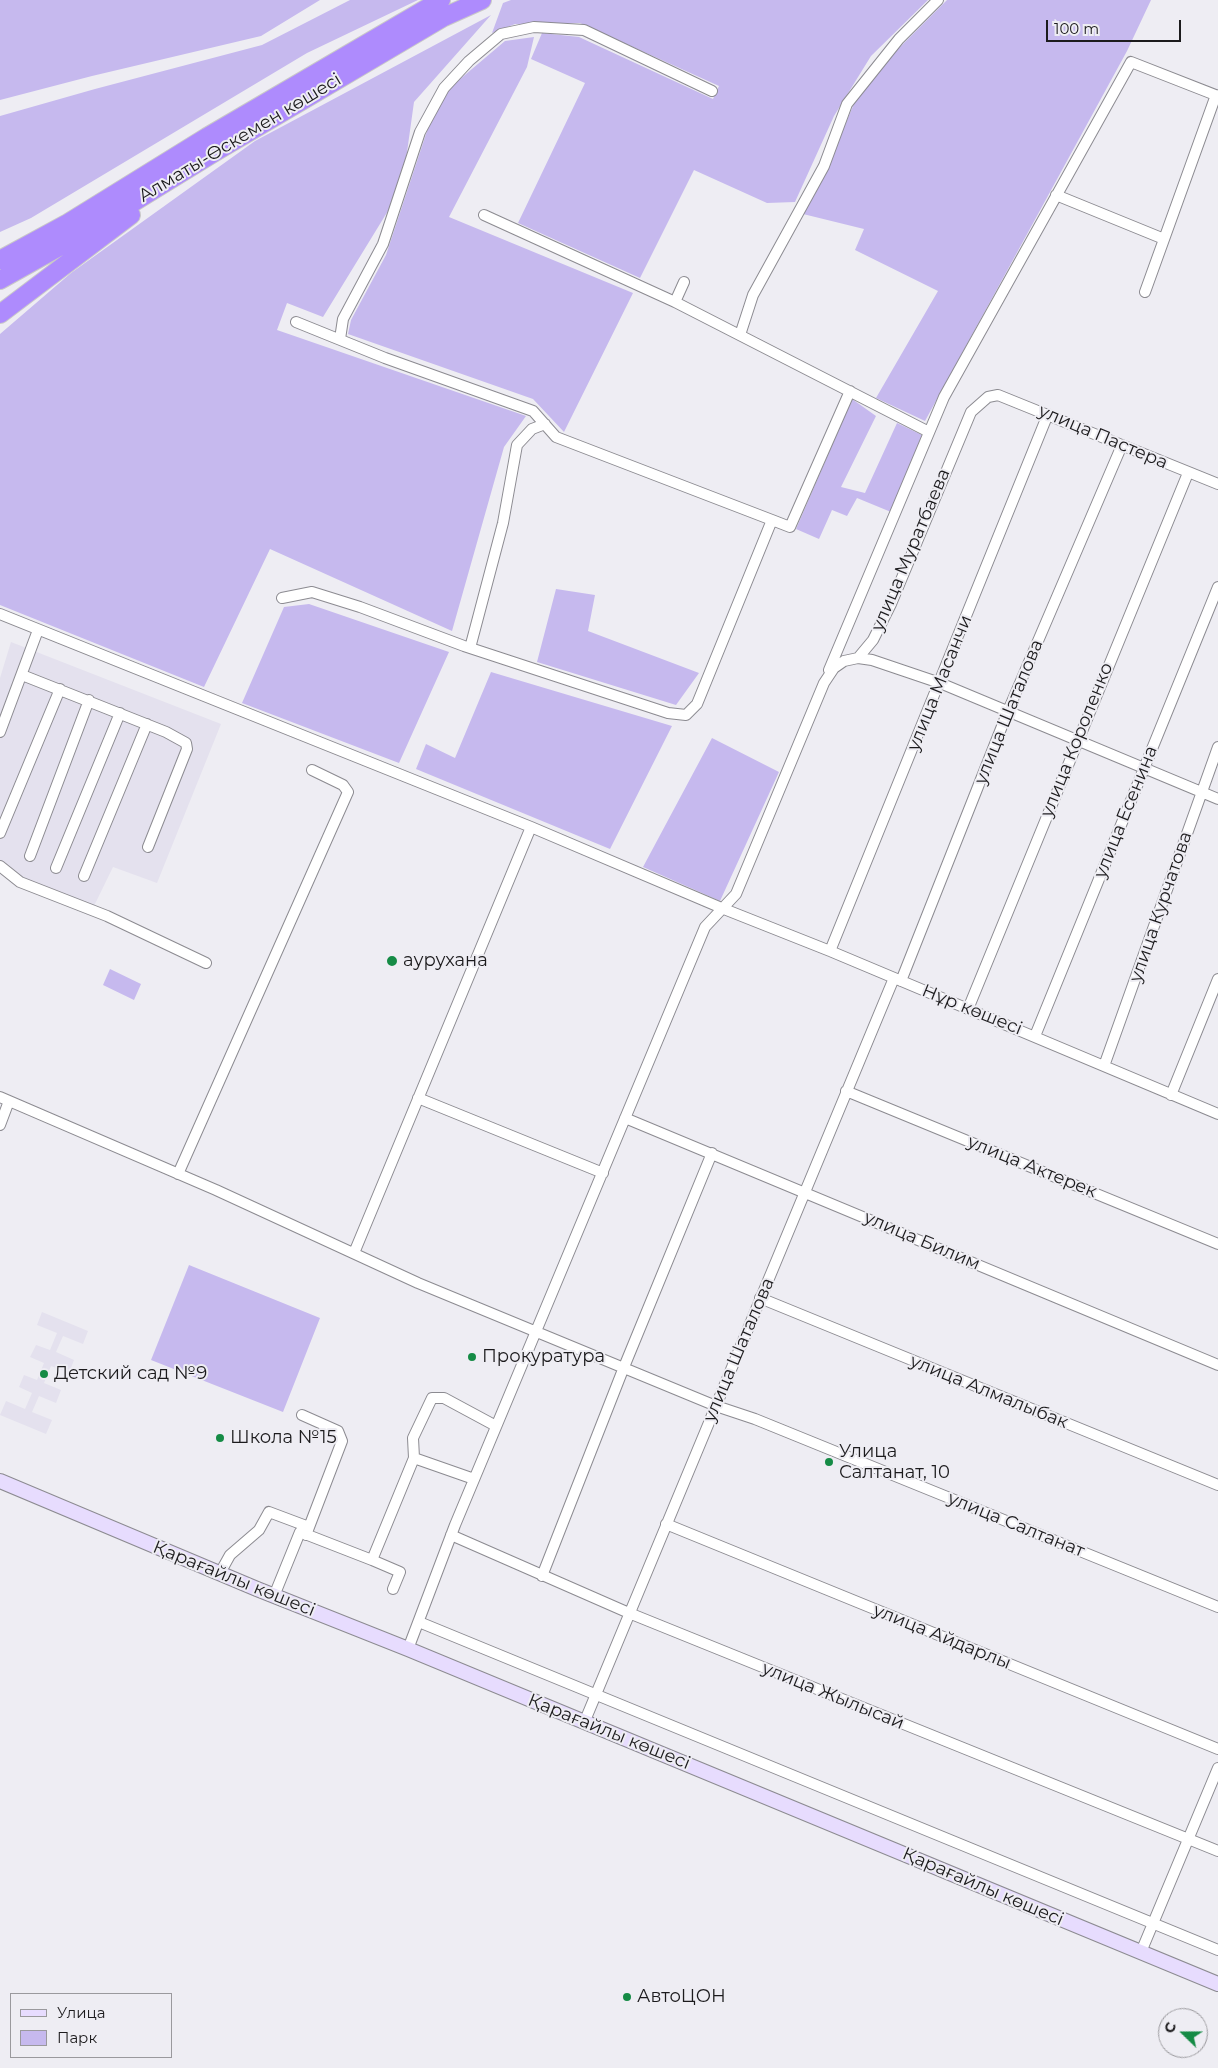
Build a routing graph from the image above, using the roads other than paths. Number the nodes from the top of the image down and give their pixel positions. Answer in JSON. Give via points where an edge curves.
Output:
{"nodes":[{"id":1,"x":441,"y":0,"type":"edge"},
{"id":2,"x":482,"y":0,"type":"edge"},
{"id":3,"x":938,"y":0,"type":"edge"},
{"id":4,"x":712,"y":91,"type":"dead end"},
{"id":5,"x":1217,"y":96,"type":"edge"},
{"id":6,"x":211,"y":145,"type":"junction"},
{"id":7,"x":1056,"y":195,"type":"junction"},
{"id":8,"x":484,"y":214,"type":"dead end"},
{"id":9,"x":1164,"y":238,"type":"junction"},
{"id":10,"x":0,"y":260,"type":"edge"},
{"id":11,"x":0,"y":280,"type":"edge"},
{"id":12,"x":684,"y":282,"type":"dead end"},
{"id":13,"x":1145,"y":292,"type":"dead end"},
{"id":14,"x":675,"y":302,"type":"junction"},
{"id":15,"x":0,"y":314,"type":"edge"},
{"id":16,"x":296,"y":322,"type":"dead end"},
{"id":17,"x":740,"y":335,"type":"junction"},
{"id":18,"x":340,"y":339,"type":"junction"},
{"id":19,"x":850,"y":391,"type":"junction"},
{"id":20,"x":988,"y":397,"type":"joint"},
{"id":21,"x":1048,"y":414,"type":"junction"},
{"id":22,"x":545,"y":424,"type":"junction"},
{"id":23,"x":929,"y":432,"type":"junction"},
{"id":24,"x":1122,"y":445,"type":"junction"},
{"id":25,"x":1188,"y":473,"type":"junction"},
{"id":26,"x":1218,"y":484,"type":"edge"},
{"id":27,"x":772,"y":520,"type":"junction"},
{"id":28,"x":1218,"y":587,"type":"edge"},
{"id":29,"x":282,"y":598,"type":"dead end"},
{"id":30,"x":0,"y":614,"type":"edge"},
{"id":31,"x":38,"y":630,"type":"junction"},
{"id":32,"x":470,"y":648,"type":"junction"},
{"id":33,"x":858,"y":658,"type":"junction"},
{"id":34,"x":22,"y":675,"type":"junction"},
{"id":35,"x":824,"y":683,"type":"junction"},
{"id":36,"x":940,"y":683,"type":"junction"},
{"id":37,"x":60,"y":689,"type":"junction"},
{"id":38,"x":88,"y":700,"type":"junction"},
{"id":39,"x":1008,"y":712,"type":"junction"},
{"id":40,"x":120,"y":713,"type":"junction"},
{"id":41,"x":147,"y":724,"type":"junction"},
{"id":42,"x":0,"y":732,"type":"edge"},
{"id":43,"x":1077,"y":741,"type":"junction"},
{"id":44,"x":1218,"y":747,"type":"edge"},
{"id":45,"x":1144,"y":769,"type":"junction"},
{"id":46,"x":312,"y":770,"type":"dead end"},
{"id":47,"x":1201,"y":792,"type":"junction"},
{"id":48,"x":1218,"y":799,"type":"edge"},
{"id":49,"x":531,"y":827,"type":"junction"},
{"id":50,"x":0,"y":833,"type":"edge"},
{"id":51,"x":148,"y":847,"type":"dead end"},
{"id":52,"x":30,"y":856,"type":"dead end"},
{"id":53,"x":0,"y":866,"type":"edge"},
{"id":54,"x":56,"y":868,"type":"dead end"},
{"id":55,"x":84,"y":876,"type":"dead end"},
{"id":56,"x":724,"y":909,"type":"junction"},
{"id":57,"x":830,"y":951,"type":"junction"},
{"id":58,"x":206,"y":963,"type":"dead end"},
{"id":59,"x":898,"y":979,"type":"junction"},
{"id":60,"x":1218,"y":979,"type":"edge"},
{"id":61,"x":968,"y":1009,"type":"junction"},
{"id":62,"x":1035,"y":1036,"type":"junction"},
{"id":63,"x":1104,"y":1066,"type":"junction"},
{"id":64,"x":846,"y":1091,"type":"junction"},
{"id":65,"x":1171,"y":1095,"type":"junction"},
{"id":66,"x":418,"y":1098,"type":"junction"},
{"id":67,"x":5,"y":1099,"type":"edge"},
{"id":68,"x":1218,"y":1114,"type":"edge"},
{"id":69,"x":625,"y":1118,"type":"junction"},
{"id":70,"x":0,"y":1125,"type":"edge"},
{"id":71,"x":712,"y":1153,"type":"junction"},
{"id":72,"x":603,"y":1173,"type":"junction"},
{"id":73,"x":178,"y":1174,"type":"junction"},
{"id":74,"x":804,"y":1192,"type":"junction"},
{"id":75,"x":1218,"y":1244,"type":"edge"},
{"id":76,"x":354,"y":1253,"type":"junction"},
{"id":77,"x":760,"y":1298,"type":"junction"},
{"id":78,"x":535,"y":1330,"type":"junction"},
{"id":79,"x":1218,"y":1365,"type":"edge"},
{"id":80,"x":624,"y":1367,"type":"junction"},
{"id":81,"x":716,"y":1406,"type":"junction"},
{"id":82,"x":302,"y":1416,"type":"dead end"},
{"id":83,"x":496,"y":1426,"type":"junction"},
{"id":84,"x":414,"y":1458,"type":"junction"},
{"id":85,"x":474,"y":1479,"type":"junction"},
{"id":86,"x":0,"y":1481,"type":"edge"},
{"id":87,"x":1218,"y":1485,"type":"edge"},
{"id":88,"x":666,"y":1524,"type":"junction"},
{"id":89,"x":307,"y":1531,"type":"junction"},
{"id":90,"x":451,"y":1535,"type":"junction"},
{"id":91,"x":372,"y":1560,"type":"junction"},
{"id":92,"x":220,"y":1573,"type":"junction"},
{"id":93,"x":542,"y":1576,"type":"junction"},
{"id":94,"x":393,"y":1590,"type":"dead end"},
{"id":95,"x":274,"y":1596,"type":"junction"},
{"id":96,"x":1218,"y":1607,"type":"edge"},
{"id":97,"x":630,"y":1613,"type":"junction"},
{"id":98,"x":418,"y":1622,"type":"junction"},
{"id":99,"x":408,"y":1649,"type":"junction"},
{"id":100,"x":596,"y":1695,"type":"junction"},
{"id":101,"x":584,"y":1723,"type":"junction"},
{"id":102,"x":1218,"y":1749,"type":"edge"},
{"id":103,"x":1218,"y":1768,"type":"edge"},
{"id":104,"x":1188,"y":1839,"type":"junction"},
{"id":105,"x":1218,"y":1851,"type":"edge"},
{"id":106,"x":1153,"y":1924,"type":"junction"},
{"id":107,"x":1218,"y":1950,"type":"edge"},
{"id":108,"x":1141,"y":1952,"type":"junction"},
{"id":109,"x":1218,"y":1984,"type":"edge"}],
"edges":[{"from":1,"to":6,"type":"highway","name":"Алматы-Өскемен көшесі"},
{"from":2,"to":6,"type":"highway","name":"Алматы-Өскемен көшесі","via":[[444,17]]},
{"from":3,"to":17,"type":"street","via":[[899,39],[847,104],[824,166],[753,295]]},
{"from":4,"to":18,"type":"street","via":[[584,30],[534,27],[501,34],[444,88],[420,132],[383,244],[343,319]]},
{"from":5,"to":7,"type":"street","via":[[1131,62]]},
{"from":5,"to":9,"type":"street"},
{"from":6,"to":10,"type":"highway","name":"Алматы-Өскемен көшесі"},
{"from":6,"to":11,"type":"highway","name":"Алматы-Өскемен көшесі","via":[[76,237]]},
{"from":6,"to":15,"type":"highway"},
{"from":7,"to":9,"type":"street"},
{"from":7,"to":23,"type":"street","via":[[944,397]]},
{"from":8,"to":14,"type":"street"},
{"from":9,"to":13,"type":"street"},
{"from":12,"to":14,"type":"street"},
{"from":14,"to":17,"type":"street"},
{"from":16,"to":18,"type":"street"},
{"from":17,"to":19,"type":"street"},
{"from":18,"to":22,"type":"street","via":[[533,411]]},
{"from":19,"to":23,"type":"street"},
{"from":19,"to":27,"type":"street","via":[[790,527]]},
{"from":20,"to":21,"type":"street","name":"улица Пастера","via":[[998,394]]},
{"from":20,"to":33,"type":"street","name":"улица Муратбаева","via":[[971,412],[891,604],[873,640]]},
{"from":21,"to":24,"type":"street","name":"улица Пастера"},
{"from":21,"to":36,"type":"street","name":"улица Масанчи"},
{"from":22,"to":27,"type":"street","via":[[556,437]]},
{"from":22,"to":32,"type":"street","via":[[532,429],[517,445],[503,524]]},
{"from":23,"to":35,"type":"street"},
{"from":24,"to":25,"type":"street","name":"улица Пастера"},
{"from":24,"to":39,"type":"street","name":"улица Шаталова"},
{"from":25,"to":26,"type":"street","name":"улица Пастера"},
{"from":25,"to":43,"type":"street","name":"улица Короленко"},
{"from":27,"to":32,"type":"street","via":[[697,704],[686,715],[668,713]]},
{"from":28,"to":45,"type":"street","name":"улица Есенина"},
{"from":29,"to":32,"type":"street","via":[[312,592]]},
{"from":30,"to":31,"type":"street","name":"Нұр көшесі"},
{"from":31,"to":34,"type":"street"},
{"from":31,"to":49,"type":"street","name":"Нұр көшесі"},
{"from":33,"to":35,"type":"street","name":"улица Муратбаева","via":[[844,661],[834,668]]},
{"from":33,"to":36,"type":"street"},
{"from":34,"to":37,"type":"street"},
{"from":34,"to":42,"type":"street"},
{"from":35,"to":56,"type":"street","name":"улица Муратбаева","via":[[748,868],[736,894]]},
{"from":36,"to":39,"type":"street"},
{"from":36,"to":57,"type":"street","name":"улица Масанчи"},
{"from":37,"to":38,"type":"street"},
{"from":37,"to":50,"type":"street"},
{"from":38,"to":40,"type":"street"},
{"from":38,"to":52,"type":"street"},
{"from":39,"to":43,"type":"street"},
{"from":39,"to":59,"type":"street","name":"улица Шаталова"},
{"from":40,"to":41,"type":"street"},
{"from":40,"to":54,"type":"street"},
{"from":41,"to":51,"type":"street","via":[[181,738],[187,746]]},
{"from":41,"to":55,"type":"street"},
{"from":43,"to":45,"type":"street"},
{"from":43,"to":61,"type":"street","name":"улица Короленко"},
{"from":44,"to":47,"type":"street","name":"улица Курчатова"},
{"from":45,"to":47,"type":"street"},
{"from":45,"to":62,"type":"street","name":"улица Есенина"},
{"from":46,"to":73,"type":"street","via":[[343,785],[348,792]]},
{"from":47,"to":48,"type":"street"},
{"from":47,"to":63,"type":"street","name":"улица Курчатова"},
{"from":49,"to":56,"type":"street","name":"Нұр көшесі"},
{"from":49,"to":66,"type":"street"},
{"from":53,"to":58,"type":"street","via":[[20,882],[107,916]]},
{"from":56,"to":57,"type":"street","name":"Нұр көшесі"},
{"from":56,"to":69,"type":"street","name":"улица Муратбаева","via":[[705,927]]},
{"from":57,"to":59,"type":"street","name":"Нұр көшесі"},
{"from":59,"to":61,"type":"street","name":"Нұр көшесі"},
{"from":59,"to":64,"type":"street","name":"улица Шаталова"},
{"from":60,"to":65,"type":"street"},
{"from":61,"to":62,"type":"street","name":"Нұр көшесі"},
{"from":62,"to":63,"type":"street","name":"Нұр көшесі"},
{"from":63,"to":65,"type":"street","name":"Нұр көшесі"},
{"from":64,"to":74,"type":"street","name":"улица Шаталова"},
{"from":64,"to":75,"type":"street","name":"улица Актерек"},
{"from":65,"to":68,"type":"street","name":"Нұр көшесі"},
{"from":66,"to":72,"type":"street"},
{"from":66,"to":76,"type":"street"},
{"from":67,"to":70,"type":"street"},
{"from":67,"to":73,"type":"street","name":"улица Салтанат"},
{"from":69,"to":71,"type":"street","name":"улица Билим"},
{"from":69,"to":72,"type":"street","name":"улица Муратбаева"},
{"from":71,"to":74,"type":"street","name":"улица Билим"},
{"from":71,"to":80,"type":"street"},
{"from":72,"to":78,"type":"street","name":"улица Муратбаева"},
{"from":73,"to":76,"type":"street","name":"улица Салтанат"},
{"from":74,"to":77,"type":"street","name":"улица Шаталова"},
{"from":74,"to":79,"type":"street","name":"улица Билим"},
{"from":76,"to":78,"type":"street","name":"улица Салтанат","via":[[418,1283]]},
{"from":77,"to":81,"type":"street","name":"улица Шаталова"},
{"from":77,"to":87,"type":"street","name":"улица Алмалыбак"},
{"from":78,"to":80,"type":"street","name":"улица Салтанат"},
{"from":78,"to":83,"type":"street","name":"улица Муратбаева"},
{"from":80,"to":81,"type":"street","name":"улица Салтанат"},
{"from":80,"to":93,"type":"street"},
{"from":81,"to":88,"type":"street","name":"улица Шаталова"},
{"from":81,"to":96,"type":"street","name":"улица Салтанат"},
{"from":82,"to":89,"type":"street","via":[[338,1431],[342,1440]]},
{"from":83,"to":84,"type":"street","via":[[444,1398],[432,1398],[413,1438]]},
{"from":83,"to":85,"type":"street","name":"улица Муратбаева"},
{"from":84,"to":85,"type":"street"},
{"from":84,"to":91,"type":"street"},
{"from":85,"to":90,"type":"street","name":"улица Муратбаева"},
{"from":86,"to":92,"type":"street","name":"Қарағайлы көшесі"},
{"from":88,"to":97,"type":"street","name":"улица Шаталова"},
{"from":88,"to":102,"type":"street","name":"улица Айдарлы"},
{"from":89,"to":91,"type":"street"},
{"from":89,"to":92,"type":"street","via":[[269,1512],[260,1530],[230,1555]]},
{"from":89,"to":95,"type":"street","via":[[300,1532]]},
{"from":90,"to":93,"type":"street","name":"улица Жылысай"},
{"from":90,"to":98,"type":"street","name":"улица Муратбаева"},
{"from":91,"to":94,"type":"street","via":[[400,1572]]},
{"from":92,"to":95,"type":"street","name":"Қарағайлы көшесі"},
{"from":93,"to":97,"type":"street","name":"улица Жылысай"},
{"from":95,"to":99,"type":"street","name":"Қарағайлы көшесі"},
{"from":97,"to":100,"type":"street","name":"улица Шаталова"},
{"from":97,"to":104,"type":"street","name":"улица Жылысай"},
{"from":98,"to":99,"type":"street","name":"улица Муратбаева"},
{"from":98,"to":100,"type":"street"},
{"from":99,"to":101,"type":"street","name":"Қарағайлы көшесі"},
{"from":100,"to":101,"type":"street","name":"улица Шаталова"},
{"from":100,"to":106,"type":"street"},
{"from":101,"to":108,"type":"street","name":"Қарағайлы көшесі"},
{"from":103,"to":104,"type":"street"},
{"from":104,"to":105,"type":"street","name":"улица Жылысай"},
{"from":104,"to":106,"type":"street"},
{"from":106,"to":107,"type":"street"},
{"from":106,"to":108,"type":"street"},
{"from":108,"to":109,"type":"street","name":"Қарағайлы көшесі"}]}
